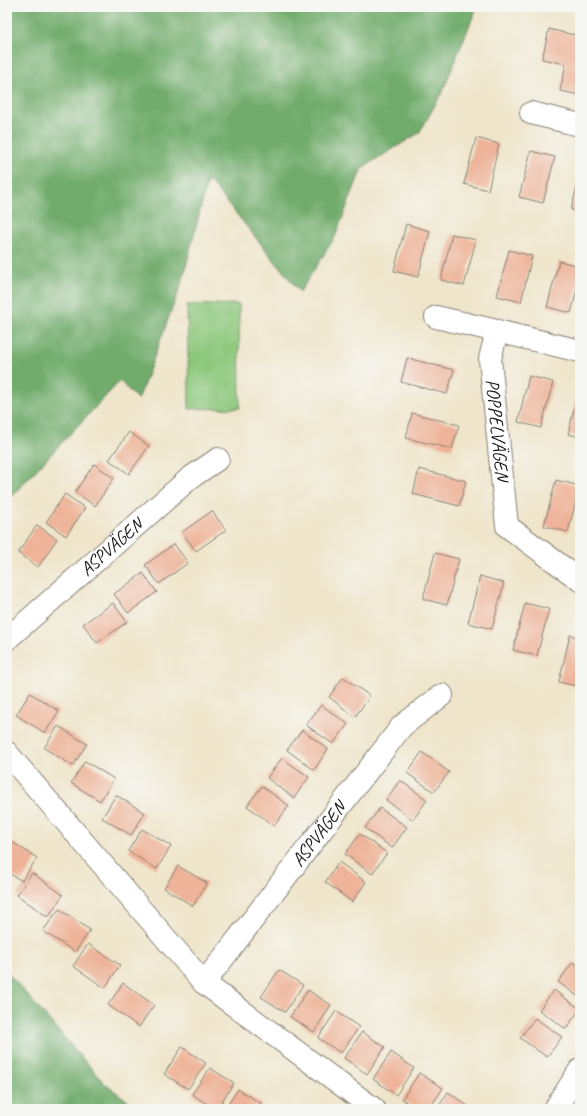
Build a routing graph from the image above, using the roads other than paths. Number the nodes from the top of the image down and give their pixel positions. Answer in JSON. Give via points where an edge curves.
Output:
{"nodes":[{"id":1,"x":531,"y":113,"type":"dead end"},
{"id":2,"x":580,"y":125,"type":"edge"},
{"id":3,"x":436,"y":318,"type":"dead end"},
{"id":4,"x":496,"y":331,"type":"junction"},
{"id":5,"x":580,"y":351,"type":"edge"},
{"id":6,"x":218,"y":459,"type":"dead end"},
{"id":7,"x":580,"y":580,"type":"edge"},
{"id":8,"x":7,"y":639,"type":"edge"},
{"id":9,"x":442,"y":695,"type":"dead end"},
{"id":10,"x":7,"y":753,"type":"edge"},
{"id":11,"x":204,"y":982,"type":"junction"},
{"id":12,"x":580,"y":1070,"type":"edge"},
{"id":13,"x":374,"y":1109,"type":"edge"},
{"id":14,"x":555,"y":1109,"type":"edge"}],
"edges":[{"from":1,"to":2,"type":"street"},
{"from":3,"to":4,"type":"street"},
{"from":4,"to":5,"type":"street"},
{"from":4,"to":7,"type":"street","name":"POPPELVÄGEN","via":[[490,359],[507,526]]},
{"from":6,"to":8,"type":"street","name":"ASPVÄGEN","via":[[190,478]]},
{"from":9,"to":11,"type":"street","name":"ASPVÄGEN","via":[[402,726]]},
{"from":10,"to":11,"type":"street"},
{"from":11,"to":13,"type":"street"},
{"from":12,"to":14,"type":"street"}]}
